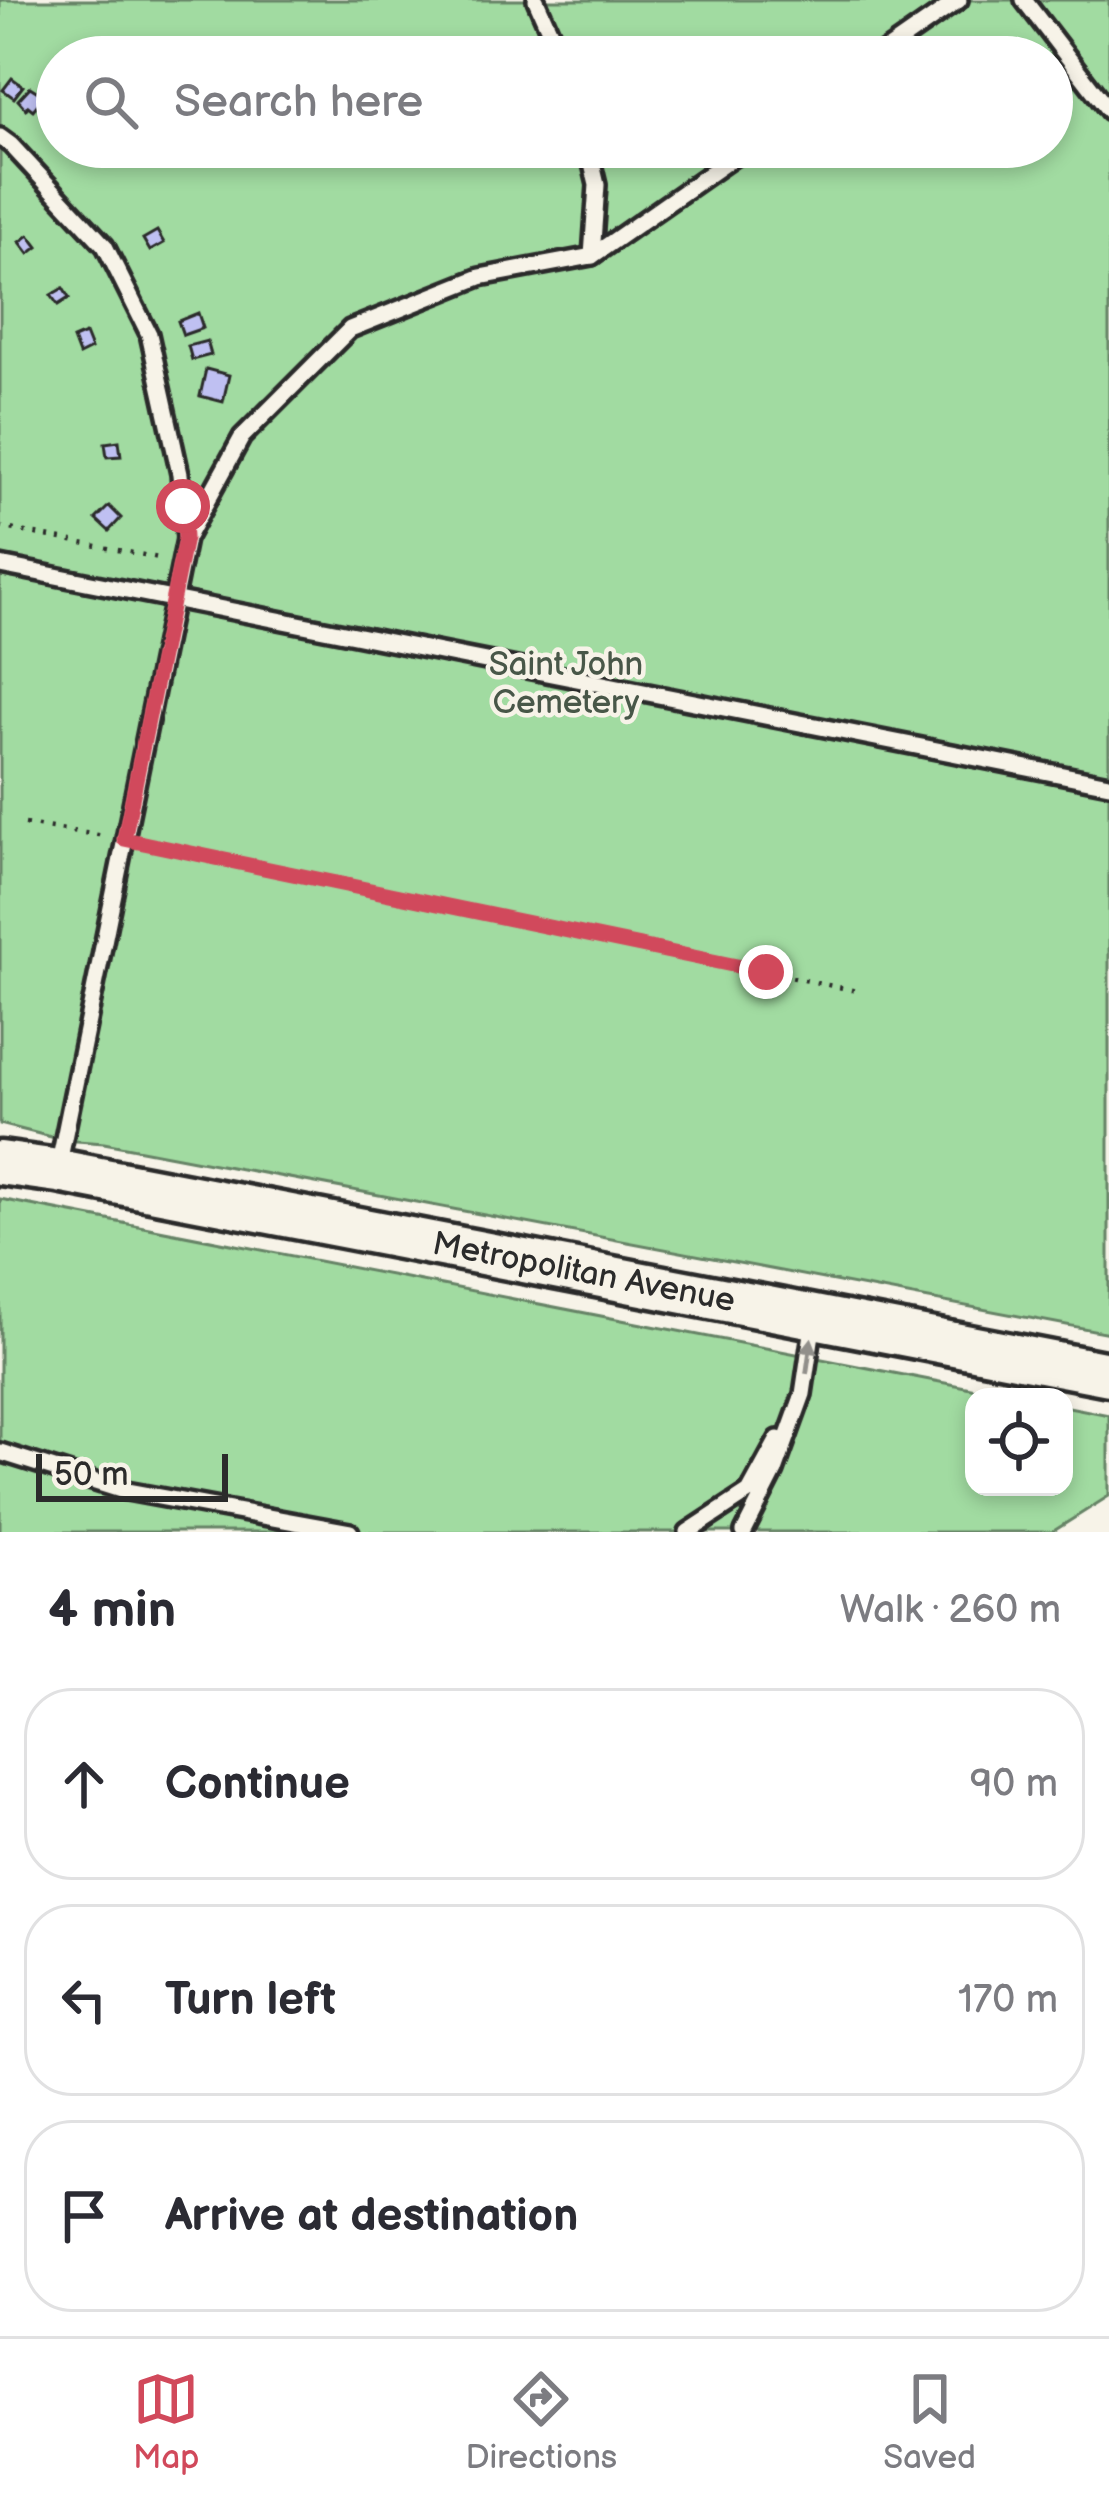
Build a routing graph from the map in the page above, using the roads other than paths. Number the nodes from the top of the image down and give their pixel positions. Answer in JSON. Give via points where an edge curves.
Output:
{"nodes":[{"id":1,"x":536,"y":0,"type":"edge"},
{"id":2,"x":959,"y":0,"type":"edge"},
{"id":3,"x":1024,"y":0,"type":"edge"},
{"id":4,"x":552,"y":36,"type":"edge"},
{"id":5,"x":907,"y":36,"type":"edge"},
{"id":6,"x":1052,"y":36,"type":"edge"},
{"id":7,"x":1073,"y":64,"type":"edge"},
{"id":8,"x":1109,"y":111,"type":"edge"},
{"id":9,"x":0,"y":137,"type":"edge"},
{"id":10,"x":593,"y":168,"type":"edge"},
{"id":11,"x":718,"y":168,"type":"edge"},
{"id":12,"x":592,"y":256,"type":"junction"},
{"id":13,"x":185,"y":538,"type":"junction"},
{"id":14,"x":0,"y":565,"type":"edge"},
{"id":15,"x":173,"y":599,"type":"junction"},
{"id":16,"x":1109,"y":784,"type":"edge"},
{"id":17,"x":0,"y":1159,"type":"edge"},
{"id":18,"x":58,"y":1171,"type":"junction"},
{"id":19,"x":815,"y":1317,"type":"junction"},
{"id":20,"x":1109,"y":1374,"type":"edge"},
{"id":21,"x":803,"y":1394,"type":"junction"},
{"id":22,"x":0,"y":1452,"type":"edge"},
{"id":23,"x":350,"y":1532,"type":"edge"},
{"id":24,"x":688,"y":1532,"type":"edge"},
{"id":25,"x":744,"y":1532,"type":"edge"}],
"edges":[{"from":1,"to":4,"type":"lane"},
{"from":2,"to":5,"type":"lane"},
{"from":3,"to":6,"type":"lane"},
{"from":7,"to":8,"type":"lane"},
{"from":9,"to":13,"type":"lane","via":[[105,246],[149,334],[180,474]]},
{"from":10,"to":12,"type":"lane"},
{"from":11,"to":12,"type":"lane"},
{"from":12,"to":13,"type":"lane","via":[[480,277],[350,329],[242,437]]},
{"from":13,"to":15,"type":"lane"},
{"from":14,"to":15,"type":"lane"},
{"from":15,"to":16,"type":"lane"},
{"from":15,"to":18,"type":"lane"},
{"from":17,"to":18,"type":"main road","name":"Metropolitan Avenue"},
{"from":18,"to":19,"type":"main road","name":"Metropolitan Avenue"},
{"from":19,"to":20,"type":"main road","name":"Metropolitan Avenue"},
{"from":21,"to":19,"type":"lane","one_way":true},
{"from":21,"to":24,"type":"lane","via":[[749,1492]]},
{"from":21,"to":25,"type":"lane"},
{"from":22,"to":23,"type":"lane","via":[[121,1490]]}]}
